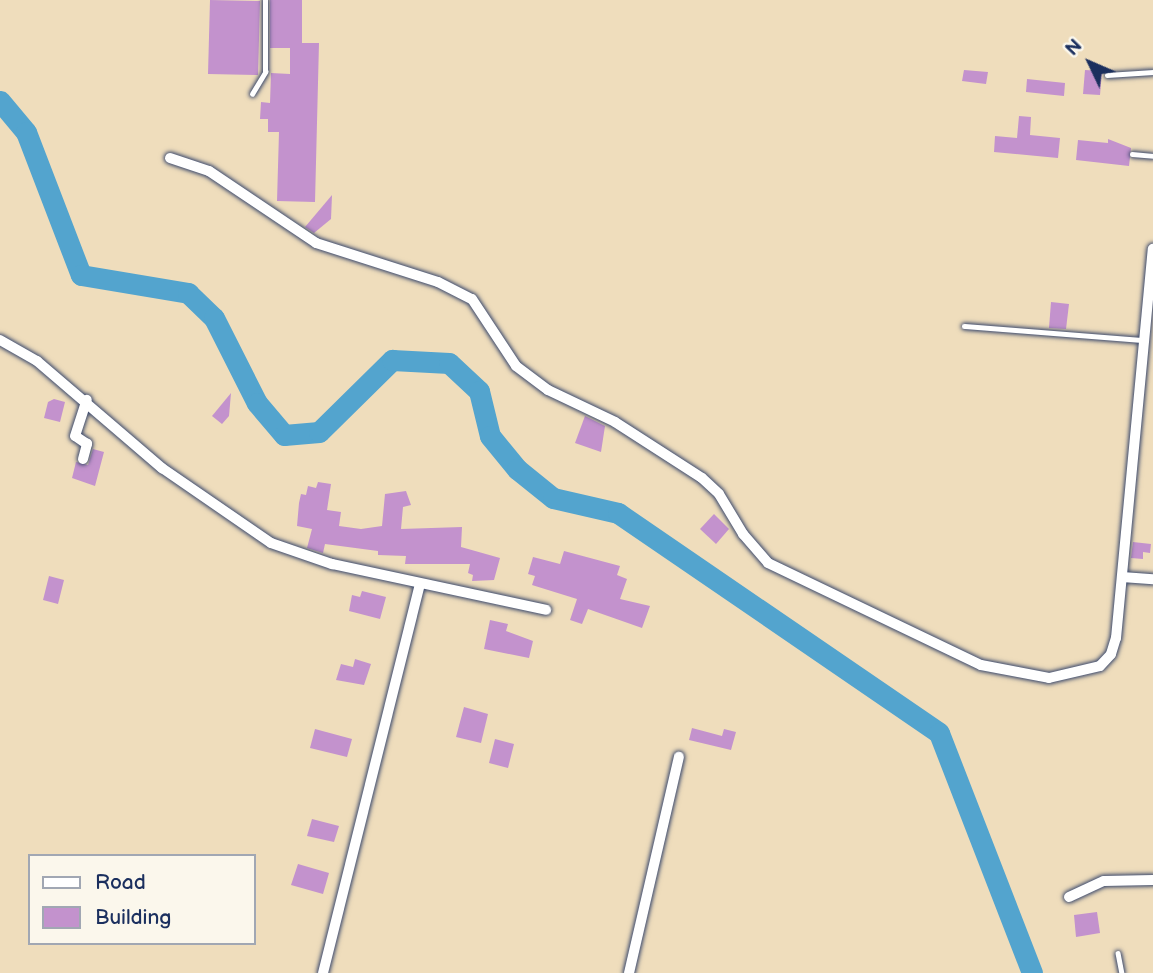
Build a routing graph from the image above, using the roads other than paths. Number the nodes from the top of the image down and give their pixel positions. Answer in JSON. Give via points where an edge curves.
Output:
{"nodes":[{"id":1,"x":265,"y":0,"type":"edge"},
{"id":2,"x":1153,"y":72,"type":"edge"},
{"id":3,"x":1107,"y":75,"type":"dead end"},
{"id":4,"x":252,"y":94,"type":"dead end"},
{"id":5,"x":1132,"y":154,"type":"dead end"},
{"id":6,"x":1153,"y":156,"type":"edge"},
{"id":7,"x":170,"y":158,"type":"dead end"},
{"id":8,"x":1153,"y":249,"type":"edge"},
{"id":9,"x":1152,"y":271,"type":"edge"},
{"id":10,"x":964,"y":326,"type":"dead end"},
{"id":11,"x":0,"y":340,"type":"edge"},
{"id":12,"x":1143,"y":341,"type":"junction"},
{"id":13,"x":87,"y":400,"type":"junction"},
{"id":14,"x":83,"y":459,"type":"dead end"},
{"id":15,"x":1122,"y":577,"type":"junction"},
{"id":16,"x":1153,"y":579,"type":"edge"},
{"id":17,"x":420,"y":584,"type":"junction"},
{"id":18,"x":545,"y":610,"type":"dead end"},
{"id":19,"x":679,"y":757,"type":"dead end"},
{"id":20,"x":1153,"y":880,"type":"edge"},
{"id":21,"x":1069,"y":897,"type":"dead end"},
{"id":22,"x":1118,"y":953,"type":"dead end"},
{"id":23,"x":323,"y":973,"type":"edge"},
{"id":24,"x":629,"y":973,"type":"edge"},
{"id":25,"x":1122,"y":973,"type":"edge"}],
"edges":[{"from":1,"to":4,"type":"lane","via":[[265,72]]},
{"from":2,"to":3,"type":"lane"},
{"from":5,"to":6,"type":"lane"},
{"from":7,"to":15,"type":"street","via":[[209,171],[316,243],[438,282],[472,299],[516,366],[548,390],[615,422],[702,478],[719,494],[743,534],[768,563],[981,665],[1049,678],[1100,666],[1111,654],[1116,638]]},
{"from":8,"to":9,"type":"street"},
{"from":9,"to":12,"type":"street"},
{"from":10,"to":12,"type":"lane"},
{"from":11,"to":13,"type":"street","via":[[37,361]]},
{"from":12,"to":15,"type":"street"},
{"from":13,"to":14,"type":"street","via":[[75,436],[87,444]]},
{"from":13,"to":17,"type":"street","via":[[162,468],[271,543],[332,564]]},
{"from":15,"to":16,"type":"street"},
{"from":17,"to":18,"type":"street"},
{"from":17,"to":23,"type":"street"},
{"from":19,"to":24,"type":"street"},
{"from":20,"to":21,"type":"street","via":[[1104,881]]},
{"from":22,"to":25,"type":"lane"}]}
